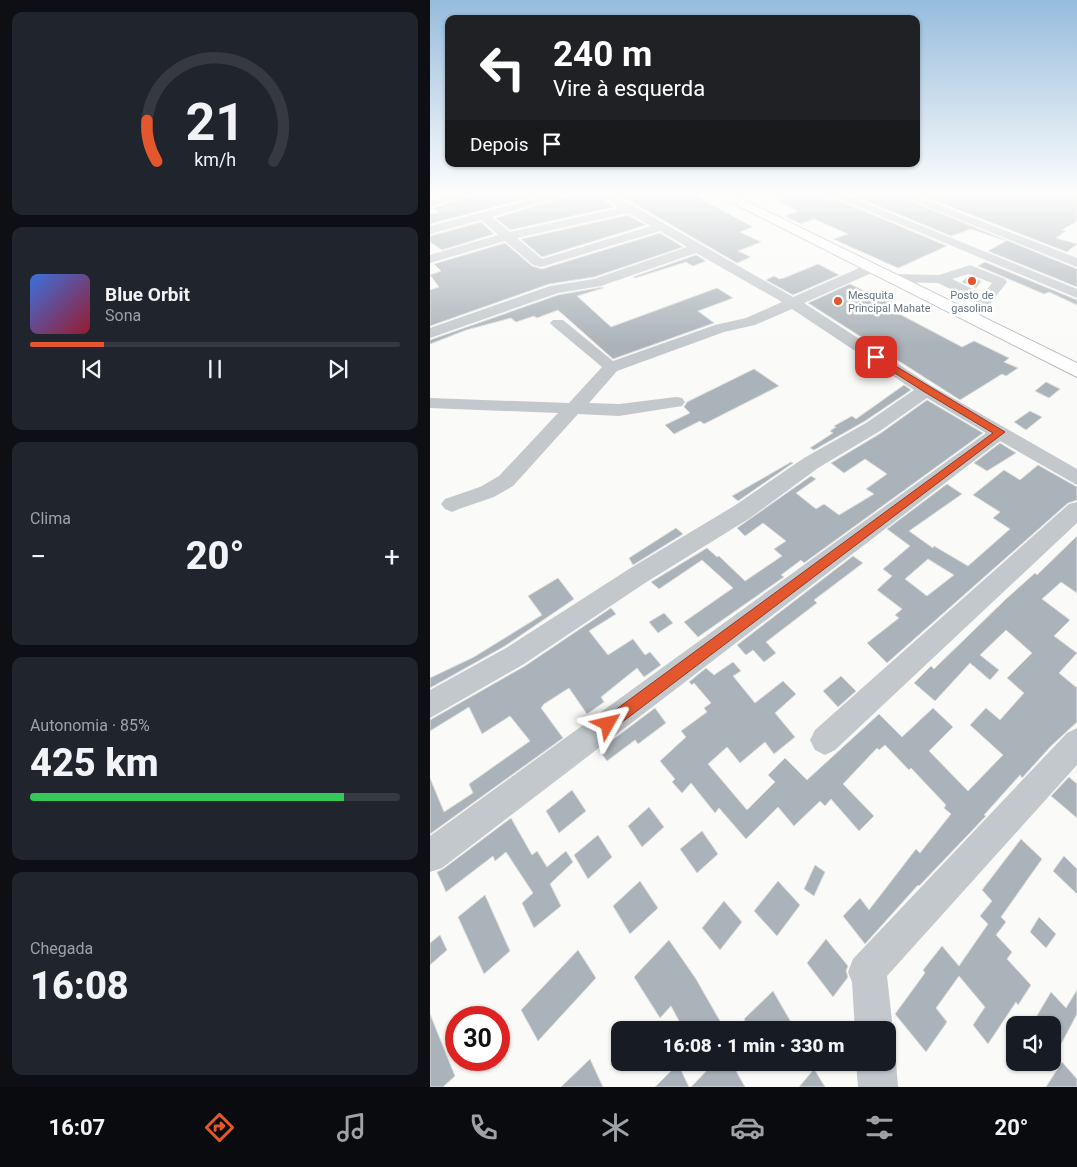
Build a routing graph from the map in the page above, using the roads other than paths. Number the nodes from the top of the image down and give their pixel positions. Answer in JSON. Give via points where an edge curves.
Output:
{"nodes":[{"id":1,"x":482,"y":244,"type":"edge"},
{"id":2,"x":517,"y":244,"type":"edge"},
{"id":3,"x":605,"y":244,"type":"edge"},
{"id":4,"x":690,"y":244,"type":"edge"},
{"id":5,"x":821,"y":244,"type":"edge"},
{"id":6,"x":953,"y":244,"type":"edge"},
{"id":7,"x":1027,"y":244,"type":"edge"},
{"id":8,"x":697,"y":248,"type":"junction"},
{"id":9,"x":430,"y":259,"type":"edge"},
{"id":10,"x":1077,"y":263,"type":"edge"},
{"id":11,"x":871,"y":268,"type":"junction"},
{"id":12,"x":890,"y":278,"type":"junction"},
{"id":13,"x":940,"y":279,"type":"junction"},
{"id":14,"x":1077,"y":294,"type":"edge"},
{"id":15,"x":984,"y":303,"type":"junction"},
{"id":16,"x":793,"y":304,"type":"junction"},
{"id":17,"x":972,"y":318,"type":"junction"},
{"id":18,"x":558,"y":323,"type":"dead end"},
{"id":19,"x":430,"y":333,"type":"edge"},
{"id":20,"x":610,"y":367,"type":"junction"},
{"id":21,"x":1077,"y":371,"type":"edge"},
{"id":22,"x":926,"y":390,"type":"junction"},
{"id":23,"x":676,"y":402,"type":"dead end"},
{"id":24,"x":430,"y":403,"type":"edge"},
{"id":25,"x":571,"y":410,"type":"junction"},
{"id":26,"x":1000,"y":432,"type":"junction"},
{"id":27,"x":1077,"y":478,"type":"edge"},
{"id":28,"x":452,"y":504,"type":"dead end"},
{"id":29,"x":1077,"y":510,"type":"edge"},
{"id":30,"x":430,"y":705,"type":"edge"},
{"id":31,"x":825,"y":740,"type":"dead end"},
{"id":32,"x":1077,"y":743,"type":"edge"},
{"id":33,"x":430,"y":856,"type":"edge"},
{"id":34,"x":873,"y":1021,"type":"edge"},
{"id":35,"x":877,"y":1071,"type":"edge"},
{"id":36,"x":878,"y":1087,"type":"edge"}],
"edges":[{"from":1,"to":9,"type":"street"},
{"from":2,"to":3,"type":"street","via":[[541,263]]},
{"from":4,"to":8,"type":"street"},
{"from":5,"to":11,"type":"highway"},
{"from":6,"to":14,"type":"street"},
{"from":7,"to":10,"type":"street"},
{"from":8,"to":16,"type":"street"},
{"from":8,"to":19,"type":"street","via":[[596,283],[555,290]]},
{"from":11,"to":12,"type":"highway"},
{"from":11,"to":16,"type":"street"},
{"from":12,"to":13,"type":"street"},
{"from":12,"to":17,"type":"highway"},
{"from":13,"to":15,"type":"street"},
{"from":13,"to":15,"type":"street","via":[[970,269],[1000,282]]},
{"from":15,"to":17,"type":"street"},
{"from":16,"to":20,"type":"street","via":[[750,322],[720,328]]},
{"from":16,"to":22,"type":"street"},
{"from":17,"to":21,"type":"highway"},
{"from":18,"to":20,"type":"street"},
{"from":20,"to":25,"type":"street"},
{"from":22,"to":26,"type":"street"},
{"from":22,"to":30,"type":"street","via":[[873,427],[811,463],[742,512],[531,646]]},
{"from":23,"to":25,"type":"street","via":[[619,410]]},
{"from":24,"to":25,"type":"street"},
{"from":25,"to":28,"type":"street","via":[[506,481],[487,492]]},
{"from":26,"to":27,"type":"street"},
{"from":26,"to":33,"type":"street"},
{"from":29,"to":31,"type":"street"},
{"from":32,"to":34,"type":"street","via":[[866,972],[870,978]]},
{"from":35,"to":36,"type":"street"}]}
